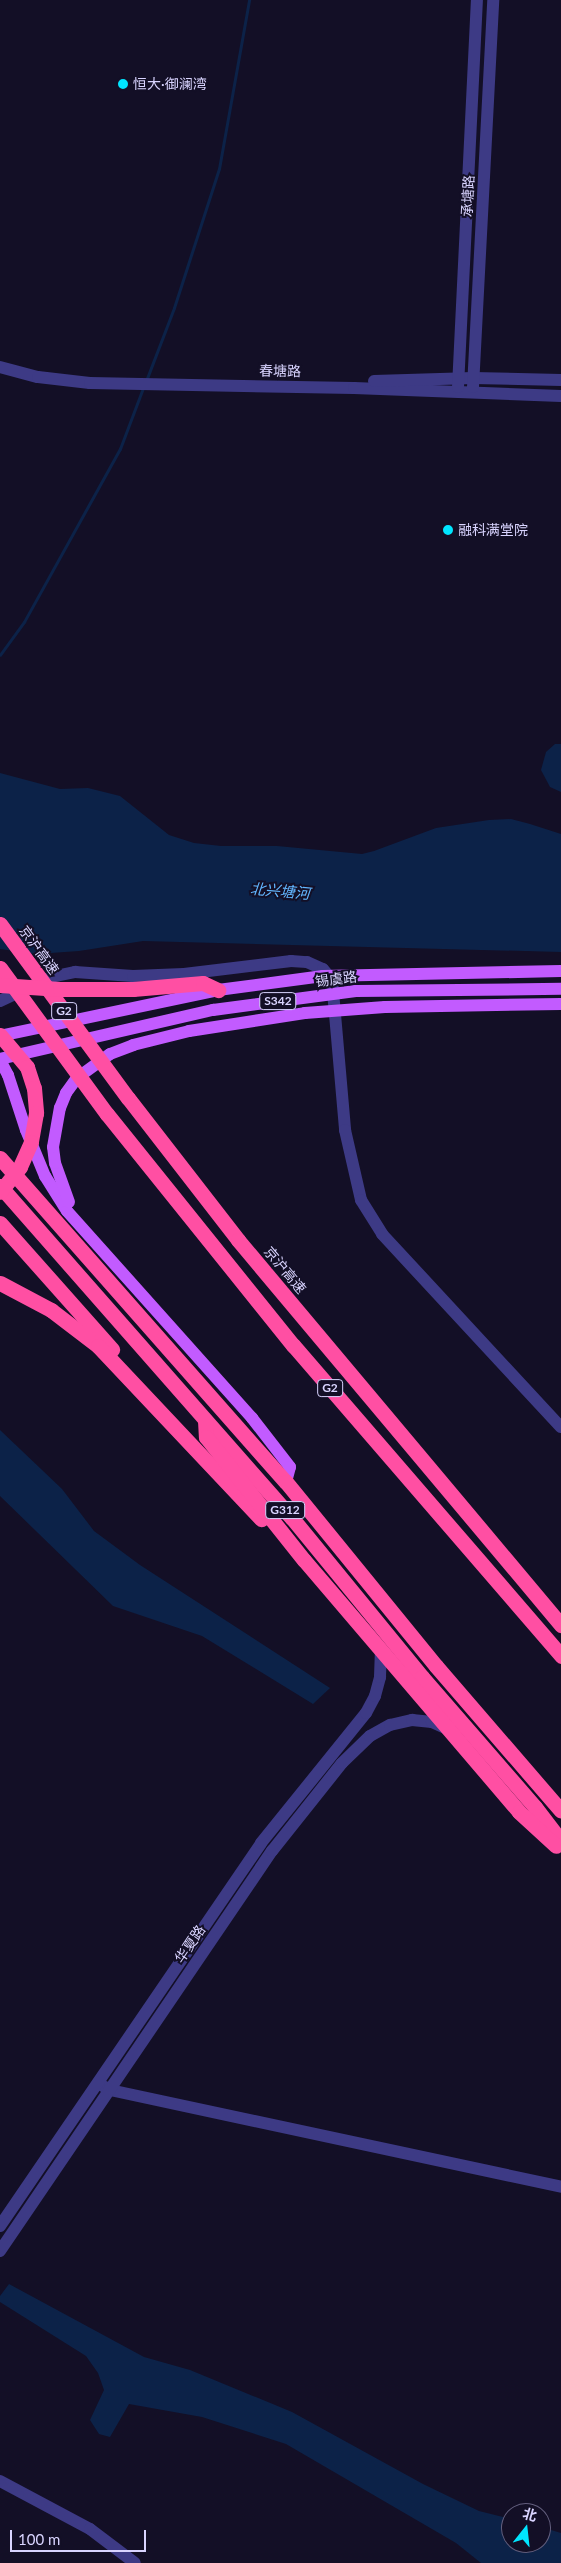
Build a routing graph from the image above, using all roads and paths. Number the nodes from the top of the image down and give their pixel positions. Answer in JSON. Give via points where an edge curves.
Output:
{"nodes":[{"id":1,"x":477,"y":0,"type":"edge"},
{"id":2,"x":493,"y":0,"type":"edge"},
{"id":3,"x":0,"y":363,"type":"edge"},
{"id":4,"x":0,"y":367,"type":"edge"},
{"id":5,"x":473,"y":378,"type":"junction"},
{"id":6,"x":458,"y":379,"type":"junction"},
{"id":7,"x":561,"y":380,"type":"edge"},
{"id":8,"x":132,"y":382,"type":"junction"},
{"id":9,"x":165,"y":382,"type":"junction"},
{"id":10,"x":458,"y":392,"type":"junction"},
{"id":11,"x":472,"y":394,"type":"junction"},
{"id":12,"x":561,"y":396,"type":"edge"},
{"id":13,"x":0,"y":924,"type":"edge"},
{"id":14,"x":0,"y":968,"type":"edge"},
{"id":15,"x":561,"y":971,"type":"edge"},
{"id":16,"x":0,"y":984,"type":"edge"},
{"id":17,"x":561,"y":989,"type":"edge"},
{"id":18,"x":218,"y":990,"type":"junction"},
{"id":19,"x":0,"y":1001,"type":"edge"},
{"id":20,"x":561,"y":1004,"type":"edge"},
{"id":21,"x":0,"y":1036,"type":"edge"},
{"id":22,"x":0,"y":1060,"type":"edge"},
{"id":23,"x":0,"y":1158,"type":"edge"},
{"id":24,"x":0,"y":1186,"type":"edge"},
{"id":25,"x":0,"y":1192,"type":"edge"},
{"id":26,"x":76,"y":1218,"type":"junction"},
{"id":27,"x":0,"y":1223,"type":"edge"},
{"id":28,"x":0,"y":1283,"type":"edge"},
{"id":29,"x":205,"y":1420,"type":"junction"},
{"id":30,"x":561,"y":1428,"type":"edge"},
{"id":31,"x":176,"y":1429,"type":"junction"},
{"id":32,"x":286,"y":1482,"type":"junction"},
{"id":33,"x":304,"y":1560,"type":"junction"},
{"id":34,"x":561,"y":1625,"type":"edge"},
{"id":35,"x":381,"y":1650,"type":"junction"},
{"id":36,"x":561,"y":1656,"type":"edge"},
{"id":37,"x":451,"y":1730,"type":"junction"},
{"id":38,"x":561,"y":1811,"type":"edge"},
{"id":39,"x":561,"y":1841,"type":"edge"},
{"id":40,"x":561,"y":1851,"type":"edge"},
{"id":41,"x":104,"y":2086,"type":"junction"},
{"id":42,"x":561,"y":2186,"type":"edge"},
{"id":43,"x":0,"y":2226,"type":"edge"},
{"id":44,"x":0,"y":2251,"type":"edge"},
{"id":45,"x":0,"y":2480,"type":"edge"},
{"id":46,"x":135,"y":2563,"type":"edge"}],
"edges":[{"from":1,"to":6,"type":"street","name":"承塘路"},
{"from":2,"to":5,"type":"street","name":"承塘路"},
{"from":3,"to":8,"type":"street","name":"春塘路","via":[[39,372]]},
{"from":4,"to":8,"type":"street","name":"春塘路","via":[[65,381]]},
{"from":5,"to":6,"type":"street","name":"春塘路"},
{"from":5,"to":7,"type":"street","name":"春塘路"},
{"from":5,"to":11,"type":"street","name":"承塘路"},
{"from":6,"to":9,"type":"street","name":"春塘路"},
{"from":6,"to":10,"type":"street","name":"承塘路"},
{"from":8,"to":9,"type":"street","name":"春塘路"},
{"from":9,"to":10,"type":"street","name":"春塘路"},
{"from":10,"to":11,"type":"street","name":"春塘路"},
{"from":11,"to":12,"type":"street","name":"春塘路"},
{"from":13,"to":34,"type":"highway","name":"京沪高速","number":"G2","bridge":true,"via":[[238,1240]]},
{"from":14,"to":36,"type":"highway","number":"G2","bridge":true,"via":[[107,1114],[293,1345]]},
{"from":15,"to":18,"type":"main road","name":"锡虞路","number":"S342","bridge":true,"via":[[323,976]]},
{"from":16,"to":18,"type":"highway","bridge":true,"via":[[60,989],[134,989],[203,983]]},
{"from":17,"to":22,"type":"main road","name":"锡虞路","number":"S342","bridge":true,"via":[[356,991],[213,1010]]},
{"from":18,"to":21,"type":"main road","name":"锡虞路","bridge":true},
{"from":19,"to":30,"type":"street","via":[[51,977],[75,972],[134,976],[184,974],[291,961],[307,962],[323,969],[332,980],[345,1130],[361,1200],[382,1234]]},
{"from":20,"to":26,"type":"main road","bridge":true,"via":[[385,1007],[305,1013],[189,1031],[110,1054],[77,1078],[66,1093],[58,1116],[53,1147],[59,1179]]},
{"from":21,"to":25,"type":"highway","bridge":true,"via":[[26,1067],[34,1088],[36,1113],[31,1142],[20,1167]]},
{"from":22,"to":26,"type":"main road","via":[[45,1176],[67,1211]]},
{"from":23,"to":32,"type":"highway","number":"G312"},
{"from":24,"to":29,"type":"highway","number":"G312"},
{"from":26,"to":32,"type":"main road","via":[[258,1425],[290,1467]]},
{"from":27,"to":31,"type":"highway","via":[[142,1383]]},
{"from":28,"to":31,"type":"highway","via":[[50,1310],[98,1346]]},
{"from":29,"to":33,"type":"highway","via":[[206,1437]]},
{"from":29,"to":39,"type":"highway","number":"G312","via":[[292,1518]]},
{"from":31,"to":33,"type":"highway","via":[[226,1484]]},
{"from":32,"to":38,"type":"highway","number":"G312","via":[[436,1666]]},
{"from":33,"to":35,"type":"highway"},
{"from":35,"to":37,"type":"highway"},
{"from":35,"to":41,"type":"street","name":"华夏路","via":[[380,1678],[366,1713],[261,1843]]},
{"from":37,"to":40,"type":"highway","via":[[519,1812]]},
{"from":37,"to":41,"type":"street","name":"华夏路","via":[[432,1722],[412,1720],[390,1725],[370,1736],[342,1763],[272,1851]]},
{"from":41,"to":42,"type":"street"},
{"from":41,"to":43,"type":"street","name":"华夏路"},
{"from":41,"to":44,"type":"street","name":"华夏路"},
{"from":45,"to":46,"type":"street","via":[[90,2529]]}]}
